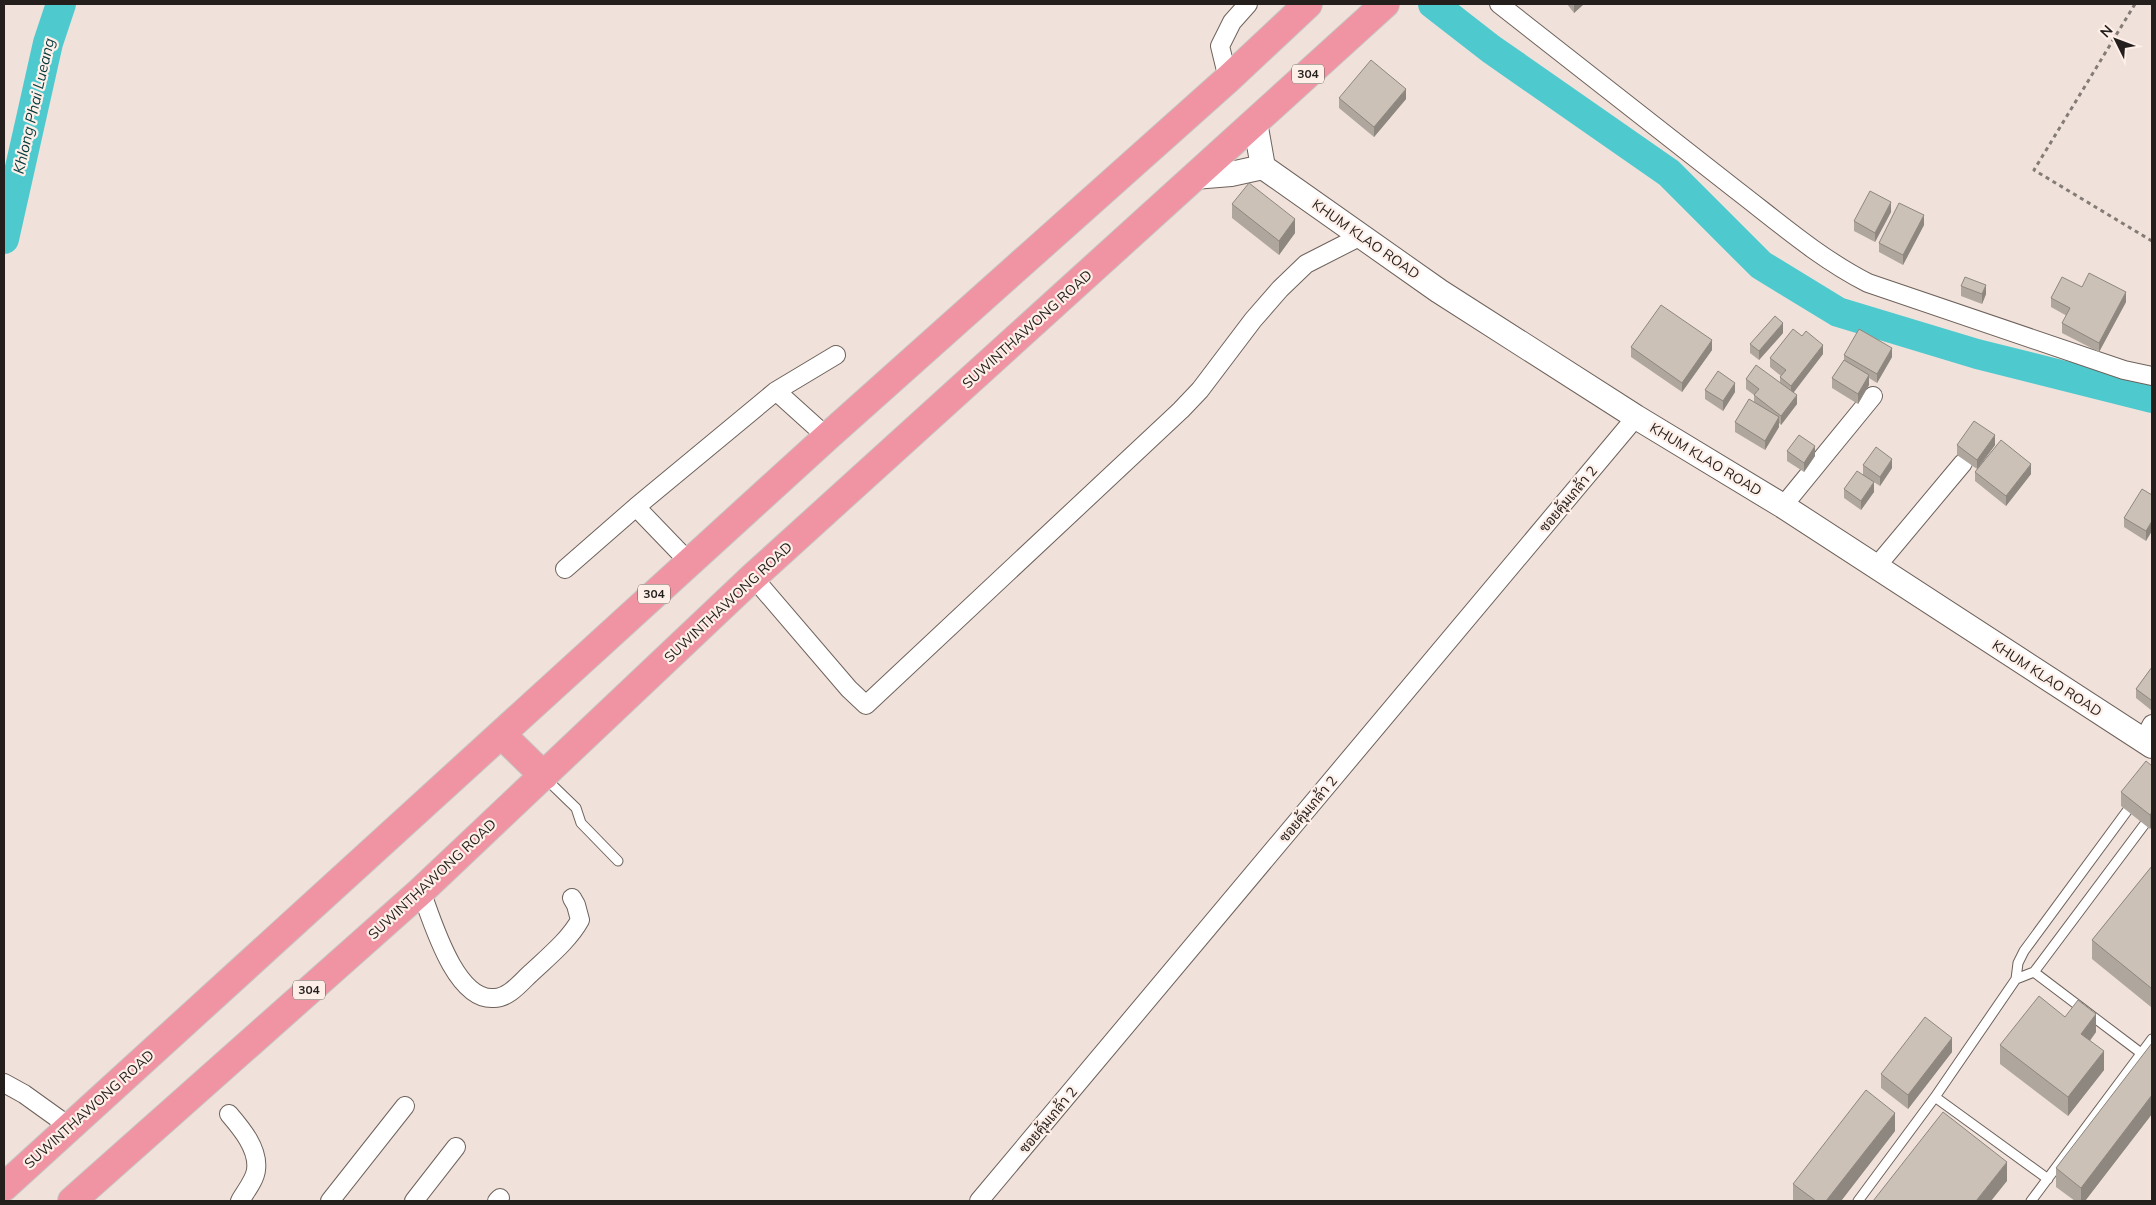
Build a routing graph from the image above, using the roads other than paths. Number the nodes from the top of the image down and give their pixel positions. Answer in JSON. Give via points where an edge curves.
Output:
{"nodes":[{"id":1,"x":1248,"y":4,"type":"edge"},
{"id":2,"x":1308,"y":4,"type":"edge"},
{"id":3,"x":1385,"y":4,"type":"edge"},
{"id":4,"x":1500,"y":4,"type":"edge"},
{"id":5,"x":1228,"y":79,"type":"junction"},
{"id":6,"x":1255,"y":122,"type":"junction"},
{"id":7,"x":1263,"y":167,"type":"junction"},
{"id":8,"x":1194,"y":177,"type":"junction"},
{"id":9,"x":1361,"y":236,"type":"junction"},
{"id":10,"x":836,"y":355,"type":"dead end"},
{"id":11,"x":2152,"y":376,"type":"edge"},
{"id":12,"x":776,"y":391,"type":"junction"},
{"id":13,"x":1873,"y":396,"type":"dead end"},
{"id":14,"x":1636,"y":417,"type":"junction"},
{"id":15,"x":827,"y":437,"type":"junction"},
{"id":16,"x":1963,"y":463,"type":"dead end"},
{"id":17,"x":1783,"y":506,"type":"junction"},
{"id":18,"x":636,"y":507,"type":"junction"},
{"id":19,"x":689,"y":562,"type":"junction"},
{"id":20,"x":1876,"y":567,"type":"junction"},
{"id":21,"x":565,"y":569,"type":"dead end"},
{"id":22,"x":754,"y":577,"type":"junction"},
{"id":23,"x":502,"y":735,"type":"junction"},
{"id":24,"x":2149,"y":737,"type":"edge"},
{"id":25,"x":544,"y":776,"type":"junction"},
{"id":26,"x":2127,"y":811,"type":"edge"},
{"id":27,"x":2144,"y":825,"type":"edge"},
{"id":28,"x":618,"y":860,"type":"dead end"},
{"id":29,"x":421,"y":891,"type":"junction"},
{"id":30,"x":572,"y":898,"type":"dead end"},
{"id":31,"x":2034,"y":972,"type":"junction"},
{"id":32,"x":2016,"y":979,"type":"junction"},
{"id":33,"x":2152,"y":1039,"type":"edge"},
{"id":34,"x":2141,"y":1053,"type":"junction"},
{"id":35,"x":4,"y":1083,"type":"edge"},
{"id":36,"x":1935,"y":1097,"type":"junction"},
{"id":37,"x":405,"y":1106,"type":"dead end"},
{"id":38,"x":229,"y":1114,"type":"dead end"},
{"id":39,"x":70,"y":1127,"type":"junction"},
{"id":40,"x":456,"y":1147,"type":"dead end"},
{"id":41,"x":2048,"y":1179,"type":"junction"},
{"id":42,"x":4,"y":1187,"type":"edge"},
{"id":43,"x":72,"y":1201,"type":"edge"},
{"id":44,"x":240,"y":1201,"type":"edge"},
{"id":45,"x":330,"y":1201,"type":"edge"},
{"id":46,"x":414,"y":1201,"type":"edge"},
{"id":47,"x":979,"y":1201,"type":"edge"},
{"id":48,"x":1858,"y":1201,"type":"edge"},
{"id":49,"x":2031,"y":1201,"type":"edge"}],
"edges":[{"from":1,"to":5,"type":"street","via":[[1232,22],[1220,46]]},
{"from":2,"to":5,"type":"highway","name":"SUWINTHAWONG ROAD","number":"304"},
{"from":3,"to":6,"type":"highway","name":"SUWINTHAWONG ROAD","number":"304"},
{"from":4,"to":11,"type":"street","via":[[1684,150],[1845,271],[1868,283],[2024,337]]},
{"from":5,"to":15,"type":"highway","name":"SUWINTHAWONG ROAD","number":"304"},
{"from":6,"to":7,"type":"main road"},
{"from":6,"to":8,"type":"highway","name":"SUWINTHAWONG ROAD","number":"304"},
{"from":7,"to":8,"type":"main road"},
{"from":7,"to":9,"type":"main road","name":"KHUM KLAO ROAD"},
{"from":8,"to":22,"type":"highway","name":"SUWINTHAWONG ROAD","number":"304"},
{"from":9,"to":14,"type":"main road","name":"KHUM KLAO ROAD","via":[[1439,291]]},
{"from":9,"to":22,"type":"street","via":[[1306,264],[1253,320],[1181,410],[866,705]]},
{"from":10,"to":12,"type":"street"},
{"from":12,"to":15,"type":"street"},
{"from":12,"to":18,"type":"street"},
{"from":13,"to":17,"type":"street"},
{"from":14,"to":17,"type":"main road","name":"KHUM KLAO ROAD"},
{"from":14,"to":47,"type":"street","name":"ซอยคุ้มเกล้า 2"},
{"from":15,"to":19,"type":"highway","name":"SUWINTHAWONG ROAD","number":"304"},
{"from":16,"to":20,"type":"street"},
{"from":17,"to":20,"type":"main road","name":"KHUM KLAO ROAD"},
{"from":18,"to":19,"type":"street"},
{"from":18,"to":21,"type":"street"},
{"from":19,"to":23,"type":"highway","name":"SUWINTHAWONG ROAD","number":"304"},
{"from":20,"to":24,"type":"main road","name":"KHUM KLAO ROAD"},
{"from":22,"to":25,"type":"highway","name":"SUWINTHAWONG ROAD","number":"304"},
{"from":23,"to":25,"type":"highway"},
{"from":23,"to":39,"type":"highway","name":"SUWINTHAWONG ROAD","number":"304"},
{"from":25,"to":28,"type":"lane","via":[[576,808],[581,823]]},
{"from":25,"to":29,"type":"highway","name":"SUWINTHAWONG ROAD","number":"304"},
{"from":26,"to":32,"type":"lane","via":[[2024,951]]},
{"from":27,"to":31,"type":"lane"},
{"from":29,"to":30,"type":"street","via":[[442,946],[459,977],[474,992],[487,998],[507,994],[575,929],[580,920]]},
{"from":29,"to":43,"type":"highway","name":"SUWINTHAWONG ROAD","number":"304"},
{"from":31,"to":32,"type":"lane"},
{"from":31,"to":34,"type":"lane"},
{"from":32,"to":36,"type":"lane"},
{"from":33,"to":34,"type":"lane"},
{"from":34,"to":41,"type":"lane"},
{"from":35,"to":39,"type":"street"},
{"from":36,"to":41,"type":"lane"},
{"from":36,"to":48,"type":"lane"},
{"from":37,"to":45,"type":"street"},
{"from":38,"to":44,"type":"street","via":[[254,1152],[256,1170]]},
{"from":39,"to":42,"type":"highway","name":"SUWINTHAWONG ROAD","number":"304"},
{"from":40,"to":46,"type":"street"},
{"from":41,"to":49,"type":"lane"}]}
